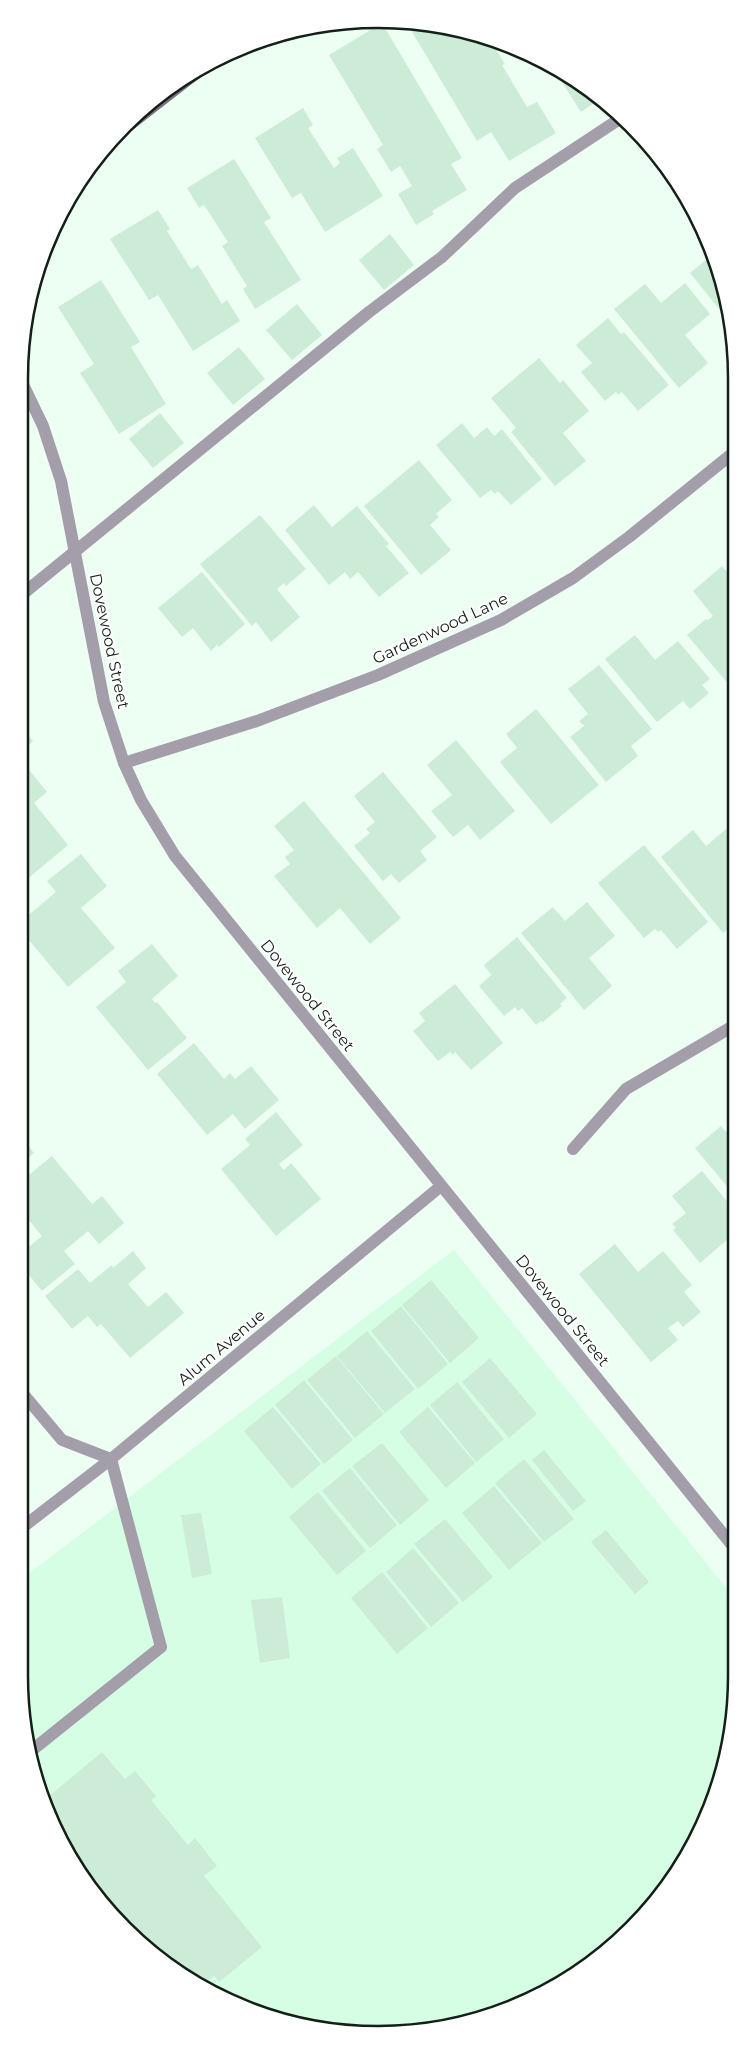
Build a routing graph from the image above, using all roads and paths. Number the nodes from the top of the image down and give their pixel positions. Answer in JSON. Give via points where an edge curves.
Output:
{"nodes":[{"id":1,"x":616,"y":121,"type":"edge"},
{"id":2,"x":28,"y":395,"type":"edge"},
{"id":3,"x":728,"y":457,"type":"edge"},
{"id":4,"x":75,"y":552,"type":"junction"},
{"id":5,"x":28,"y":590,"type":"edge"},
{"id":6,"x":124,"y":763,"type":"junction"},
{"id":7,"x":728,"y":1029,"type":"edge"},
{"id":8,"x":573,"y":1149,"type":"dead end"},
{"id":9,"x":441,"y":1186,"type":"junction"},
{"id":10,"x":28,"y":1400,"type":"edge"},
{"id":11,"x":111,"y":1459,"type":"junction"},
{"id":12,"x":28,"y":1523,"type":"edge"},
{"id":13,"x":728,"y":1540,"type":"edge"},
{"id":14,"x":35,"y":1748,"type":"edge"}],
"edges":[{"from":1,"to":4,"type":"street","via":[[515,188],[442,257],[369,312]]},
{"from":2,"to":4,"type":"street","name":"Dovewood Street","via":[[43,426],[58,472]]},
{"from":3,"to":6,"type":"street","name":"Gardenwood Lane","via":[[573,578],[501,620],[350,686],[257,721]]},
{"from":4,"to":5,"type":"street"},
{"from":4,"to":6,"type":"street","name":"Dovewood Street","via":[[104,702]]},
{"from":6,"to":9,"type":"street","name":"Dovewood Street","via":[[141,800],[176,856]]},
{"from":7,"to":8,"type":"street","via":[[626,1089]]},
{"from":9,"to":11,"type":"street","name":"Alum Avenue"},
{"from":9,"to":13,"type":"street","name":"Dovewood Street"},
{"from":10,"to":11,"type":"street","via":[[62,1440]]},
{"from":11,"to":12,"type":"street","name":"Alum Avenue"},
{"from":11,"to":14,"type":"street","via":[[161,1647]]}]}
